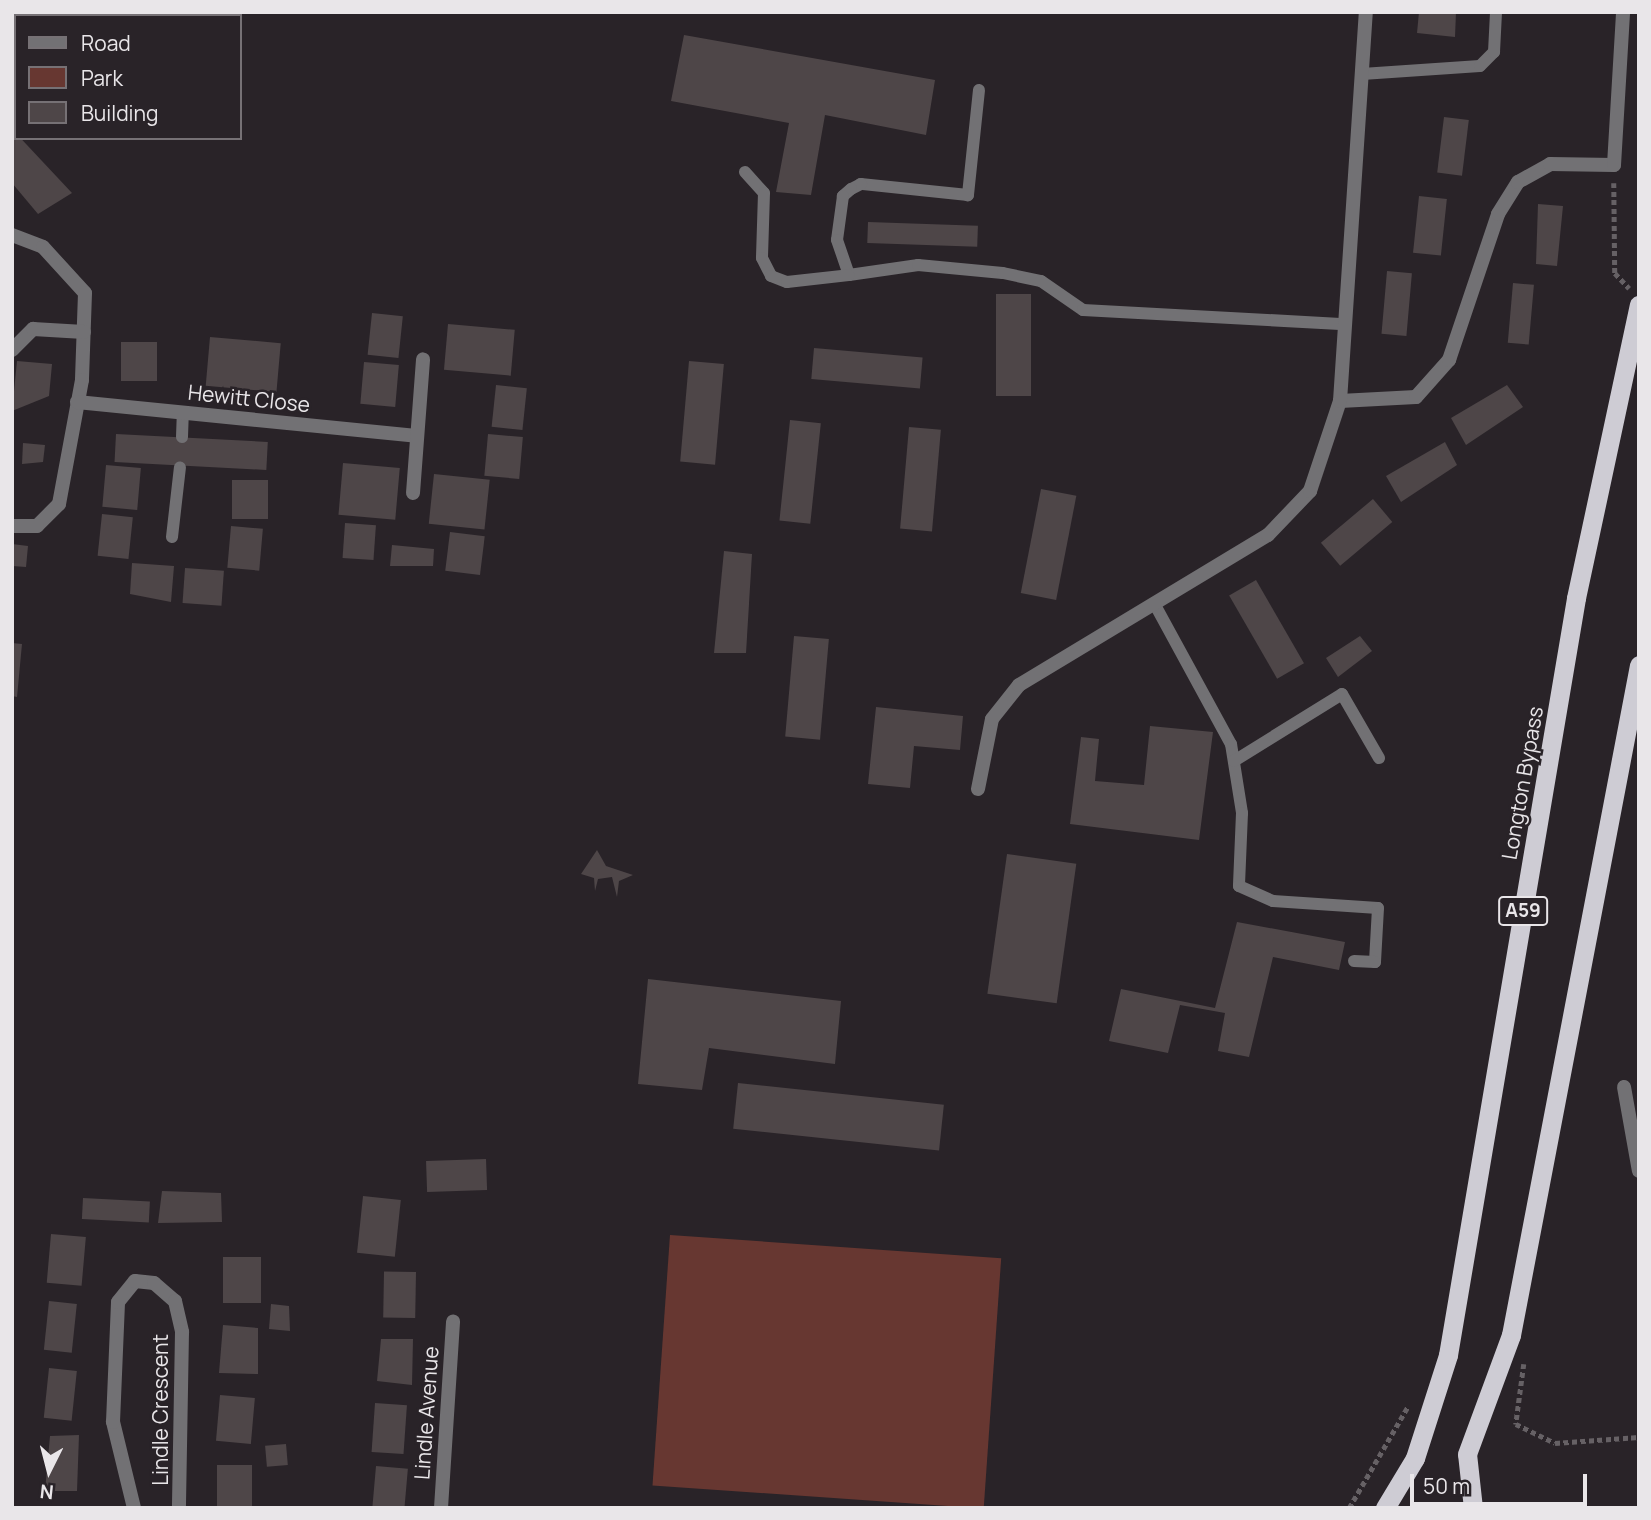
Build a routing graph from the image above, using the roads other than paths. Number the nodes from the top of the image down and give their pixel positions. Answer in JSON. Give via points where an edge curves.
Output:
{"nodes":[{"id":1,"x":1366,"y":12,"type":"edge"},
{"id":2,"x":1496,"y":12,"type":"edge"},
{"id":3,"x":1623,"y":12,"type":"edge"},
{"id":4,"x":1362,"y":74,"type":"junction"},
{"id":5,"x":979,"y":90,"type":"dead end"},
{"id":6,"x":745,"y":172,"type":"dead end"},
{"id":7,"x":12,"y":235,"type":"edge"},
{"id":8,"x":849,"y":275,"type":"junction"},
{"id":9,"x":1639,"y":305,"type":"edge"},
{"id":10,"x":1345,"y":324,"type":"junction"},
{"id":11,"x":84,"y":332,"type":"junction"},
{"id":12,"x":12,"y":349,"type":"edge"},
{"id":13,"x":423,"y":359,"type":"dead end"},
{"id":14,"x":1340,"y":401,"type":"junction"},
{"id":15,"x":78,"y":402,"type":"junction"},
{"id":16,"x":183,"y":412,"type":"junction"},
{"id":17,"x":416,"y":436,"type":"junction"},
{"id":18,"x":181,"y":437,"type":"dead end"},
{"id":19,"x":180,"y":467,"type":"dead end"},
{"id":20,"x":413,"y":494,"type":"dead end"},
{"id":21,"x":12,"y":526,"type":"edge"},
{"id":22,"x":172,"y":537,"type":"dead end"},
{"id":23,"x":1154,"y":603,"type":"junction"},
{"id":24,"x":1639,"y":665,"type":"edge"},
{"id":25,"x":1379,"y":758,"type":"dead end"},
{"id":26,"x":1234,"y":761,"type":"junction"},
{"id":27,"x":978,"y":789,"type":"dead end"},
{"id":28,"x":1354,"y":961,"type":"dead end"},
{"id":29,"x":1623,"y":1087,"type":"dead end"},
{"id":30,"x":1639,"y":1171,"type":"edge"},
{"id":31,"x":453,"y":1321,"type":"dead end"},
{"id":32,"x":134,"y":1508,"type":"edge"},
{"id":33,"x":179,"y":1508,"type":"edge"},
{"id":34,"x":441,"y":1508,"type":"edge"},
{"id":35,"x":1385,"y":1508,"type":"edge"},
{"id":36,"x":1473,"y":1508,"type":"edge"}],
"edges":[{"from":1,"to":4,"type":"street"},
{"from":2,"to":4,"type":"lane","via":[[1494,52],[1480,66]]},
{"from":3,"to":14,"type":"street","via":[[1614,165],[1550,164],[1518,182],[1498,214],[1449,360],[1416,397]]},
{"from":4,"to":10,"type":"street"},
{"from":5,"to":8,"type":"lane","via":[[968,195],[861,184],[851,188],[843,196],[837,240]]},
{"from":6,"to":8,"type":"lane","via":[[764,193],[762,258],[771,276],[787,282]]},
{"from":7,"to":11,"type":"street","via":[[43,247],[85,293]]},
{"from":8,"to":10,"type":"lane","via":[[918,265],[1003,273],[1041,281],[1083,310]]},
{"from":9,"to":35,"type":"highway","name":"Longton Bypass","number":"A59","via":[[1576,598],[1448,1354],[1419,1447]]},
{"from":10,"to":14,"type":"street"},
{"from":11,"to":12,"type":"street","via":[[33,329]]},
{"from":11,"to":15,"type":"street"},
{"from":13,"to":17,"type":"street"},
{"from":14,"to":23,"type":"street","via":[[1310,491],[1268,535]]},
{"from":15,"to":16,"type":"street","name":"Hewitt Close"},
{"from":15,"to":21,"type":"street","via":[[59,503],[37,526]]},
{"from":16,"to":17,"type":"street","name":"Hewitt Close"},
{"from":16,"to":18,"type":"lane"},
{"from":17,"to":20,"type":"street"},
{"from":19,"to":22,"type":"lane"},
{"from":23,"to":26,"type":"lane","via":[[1231,744]]},
{"from":23,"to":27,"type":"street","via":[[1019,685],[992,719]]},
{"from":24,"to":36,"type":"highway","via":[[1511,1335],[1467,1454]]},
{"from":25,"to":26,"type":"lane","via":[[1342,694]]},
{"from":26,"to":28,"type":"lane","via":[[1242,813],[1238,886],[1273,901],[1378,908],[1375,962]]},
{"from":29,"to":30,"type":"street"},
{"from":31,"to":34,"type":"street","name":"Lindle Avenue"},
{"from":32,"to":33,"type":"street","name":"Lindle Crescent","via":[[113,1422],[118,1302],[135,1281],[154,1283],[176,1301],[182,1332]]}]}
